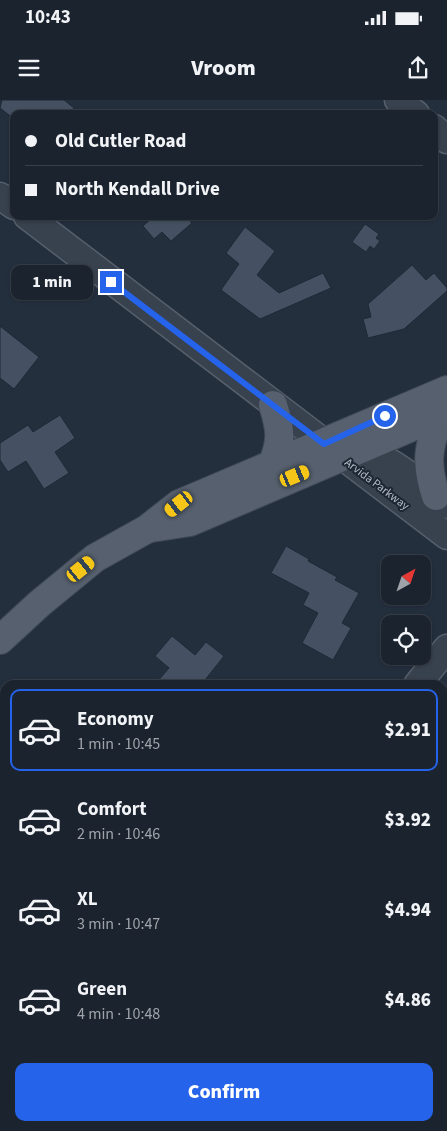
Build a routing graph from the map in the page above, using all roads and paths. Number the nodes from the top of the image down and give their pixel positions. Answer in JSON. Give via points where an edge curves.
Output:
{"nodes":[{"id":1,"x":398,"y":100,"type":"edge"},
{"id":2,"x":411,"y":110,"type":"edge"},
{"id":3,"x":32,"y":220,"type":"edge"},
{"id":4,"x":273,"y":406,"type":"junction"},
{"id":5,"x":445,"y":406,"type":"edge"},
{"id":6,"x":342,"y":450,"type":"junction"},
{"id":7,"x":272,"y":465,"type":"junction"},
{"id":8,"x":441,"y":501,"type":"edge"},
{"id":9,"x":147,"y":529,"type":"junction"},
{"id":10,"x":447,"y":536,"type":"edge"},
{"id":11,"x":0,"y":640,"type":"edge"},
{"id":12,"x":447,"y":648,"type":"edge"},
{"id":13,"x":421,"y":680,"type":"edge"}],
"edges":[{"from":1,"to":2,"type":"street"},
{"from":3,"to":4,"type":"street"},
{"from":4,"to":6,"type":"street"},
{"from":4,"to":7,"type":"main road","via":[[280,436]]},
{"from":5,"to":6,"type":"main road"},
{"from":5,"to":6,"type":"main road"},
{"from":5,"to":8,"type":"main road","via":[[431,439],[428,458],[430,477]]},
{"from":6,"to":7,"type":"main road"},
{"from":6,"to":8,"type":"street","name":"Arvida Parkway","via":[[395,464]]},
{"from":6,"to":9,"type":"main road","via":[[190,522]]},
{"from":6,"to":10,"type":"street","name":"Arvida Parkway"},
{"from":7,"to":9,"type":"main road","via":[[179,504]]},
{"from":9,"to":11,"type":"main road","via":[[95,558]]},
{"from":12,"to":13,"type":"street"}]}
